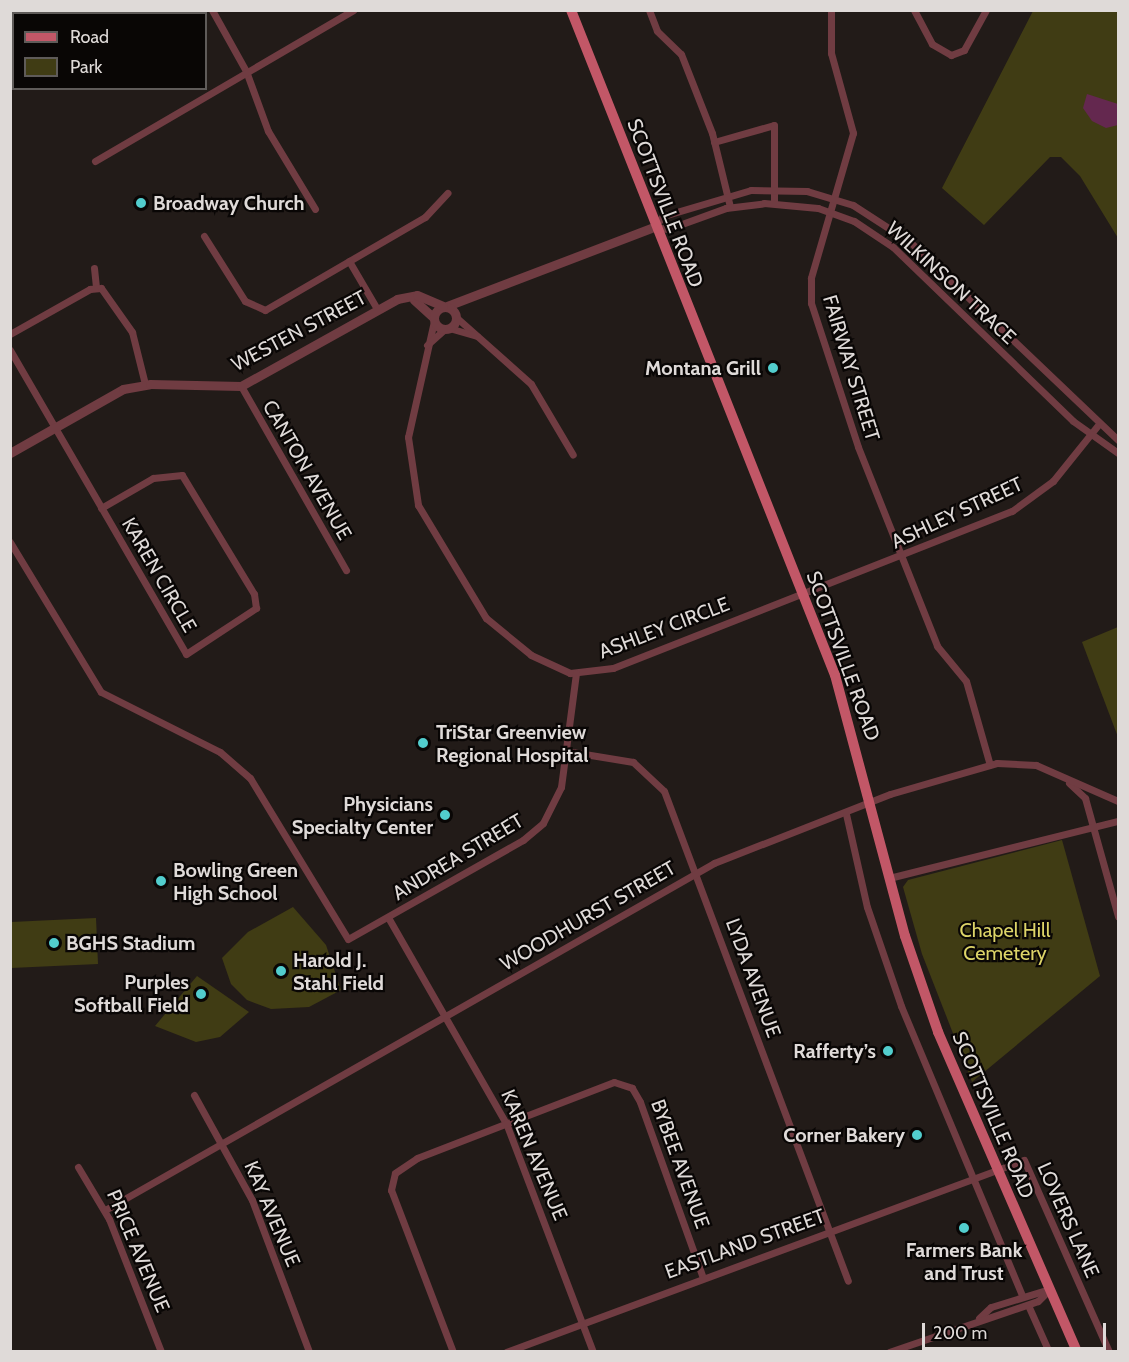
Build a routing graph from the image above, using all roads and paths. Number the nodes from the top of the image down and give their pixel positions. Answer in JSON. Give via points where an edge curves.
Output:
{"nodes":[{"id":1,"x":212,"y":10,"type":"edge"},
{"id":2,"x":353,"y":10,"type":"edge"},
{"id":3,"x":571,"y":10,"type":"edge"},
{"id":4,"x":649,"y":10,"type":"edge"},
{"id":5,"x":831,"y":10,"type":"edge"},
{"id":6,"x":914,"y":10,"type":"edge"},
{"id":7,"x":986,"y":10,"type":"edge"},
{"id":8,"x":246,"y":71,"type":"junction"},
{"id":9,"x":714,"y":142,"type":"junction"},
{"id":10,"x":95,"y":161,"type":"dead end"},
{"id":11,"x":773,"y":188,"type":"junction"},
{"id":12,"x":447,"y":194,"type":"dead end"},
{"id":13,"x":726,"y":194,"type":"junction"},
{"id":14,"x":837,"y":199,"type":"junction"},
{"id":15,"x":774,"y":202,"type":"junction"},
{"id":16,"x":730,"y":207,"type":"junction"},
{"id":17,"x":315,"y":209,"type":"dead end"},
{"id":18,"x":833,"y":212,"type":"junction"},
{"id":19,"x":654,"y":227,"type":"junction"},
{"id":20,"x":204,"y":236,"type":"dead end"},
{"id":21,"x":349,"y":261,"type":"junction"},
{"id":22,"x":94,"y":268,"type":"dead end"},
{"id":23,"x":96,"y":288,"type":"junction"},
{"id":24,"x":476,"y":296,"type":"junction"},
{"id":25,"x":403,"y":297,"type":"junction"},
{"id":26,"x":445,"y":306,"type":"junction"},
{"id":27,"x":377,"y":309,"type":"junction"},
{"id":28,"x":457,"y":317,"type":"junction"},
{"id":29,"x":434,"y":320,"type":"junction"},
{"id":30,"x":447,"y":329,"type":"junction"},
{"id":31,"x":10,"y":334,"type":"edge"},
{"id":32,"x":477,"y":336,"type":"junction"},
{"id":33,"x":427,"y":345,"type":"junction"},
{"id":34,"x":10,"y":350,"type":"edge"},
{"id":35,"x":145,"y":384,"type":"junction"},
{"id":36,"x":241,"y":386,"type":"junction"},
{"id":37,"x":1098,"y":425,"type":"junction"},
{"id":38,"x":55,"y":427,"type":"junction"},
{"id":39,"x":1090,"y":435,"type":"junction"},
{"id":40,"x":1119,"y":440,"type":"edge"},
{"id":41,"x":10,"y":453,"type":"edge"},
{"id":42,"x":1119,"y":453,"type":"edge"},
{"id":43,"x":573,"y":455,"type":"dead end"},
{"id":44,"x":101,"y":508,"type":"junction"},
{"id":45,"x":10,"y":542,"type":"edge"},
{"id":46,"x":903,"y":557,"type":"junction"},
{"id":47,"x":346,"y":570,"type":"dead end"},
{"id":48,"x":804,"y":595,"type":"junction"},
{"id":49,"x":576,"y":673,"type":"junction"},
{"id":50,"x":566,"y":751,"type":"junction"},
{"id":51,"x":990,"y":765,"type":"junction"},
{"id":52,"x":1060,"y":775,"type":"junction"},
{"id":53,"x":1119,"y":801,"type":"edge"},
{"id":54,"x":870,"y":802,"type":"junction"},
{"id":55,"x":846,"y":814,"type":"junction"},
{"id":56,"x":1119,"y":821,"type":"edge"},
{"id":57,"x":1094,"y":827,"type":"junction"},
{"id":58,"x":697,"y":872,"type":"junction"},
{"id":59,"x":889,"y":878,"type":"junction"},
{"id":60,"x":1119,"y":916,"type":"edge"},
{"id":61,"x":389,"y":919,"type":"junction"},
{"id":62,"x":446,"y":1017,"type":"junction"},
{"id":63,"x":194,"y":1095,"type":"dead end"},
{"id":64,"x":506,"y":1123,"type":"junction"},
{"id":65,"x":222,"y":1145,"type":"junction"},
{"id":66,"x":78,"y":1167,"type":"dead end"},
{"id":67,"x":997,"y":1169,"type":"junction"},
{"id":68,"x":970,"y":1178,"type":"junction"},
{"id":69,"x":105,"y":1210,"type":"junction"},
{"id":70,"x":829,"y":1231,"type":"junction"},
{"id":71,"x":703,"y":1278,"type":"junction"},
{"id":72,"x":848,"y":1281,"type":"dead end"},
{"id":73,"x":1050,"y":1289,"type":"junction"},
{"id":74,"x":1022,"y":1295,"type":"junction"},
{"id":75,"x":1028,"y":1305,"type":"junction"},
{"id":76,"x":979,"y":1318,"type":"junction"},
{"id":77,"x":582,"y":1323,"type":"junction"},
{"id":78,"x":161,"y":1352,"type":"edge"},
{"id":79,"x":309,"y":1352,"type":"edge"},
{"id":80,"x":453,"y":1352,"type":"edge"},
{"id":81,"x":506,"y":1352,"type":"edge"},
{"id":82,"x":594,"y":1352,"type":"edge"},
{"id":83,"x":889,"y":1352,"type":"edge"},
{"id":84,"x":1049,"y":1352,"type":"edge"},
{"id":85,"x":1077,"y":1352,"type":"edge"},
{"id":86,"x":1108,"y":1352,"type":"edge"}],
"edges":[{"from":1,"to":8,"type":"street"},
{"from":2,"to":8,"type":"street"},
{"from":3,"to":19,"type":"main road","name":"SCOTTSVILLE ROAD"},
{"from":4,"to":9,"type":"street","via":[[657,31],[681,54]]},
{"from":5,"to":14,"type":"street","name":"FAIRWAY STREET","via":[[831,53],[853,133]]},
{"from":6,"to":7,"type":"street","via":[[932,44],[951,55],[964,50]]},
{"from":8,"to":10,"type":"street"},
{"from":8,"to":17,"type":"street","via":[[268,131]]},
{"from":9,"to":11,"type":"street","via":[[774,124]]},
{"from":9,"to":13,"type":"street"},
{"from":11,"to":13,"type":"street","name":"WILKINSON TRACE"},
{"from":11,"to":14,"type":"street","name":"WILKINSON TRACE"},
{"from":11,"to":15,"type":"street"},
{"from":12,"to":21,"type":"street","via":[[425,217]]},
{"from":13,"to":16,"type":"street"},
{"from":13,"to":19,"type":"street","name":"WILKINSON TRACE","via":[[663,216]]},
{"from":14,"to":18,"type":"street","name":"FAIRWAY STREET"},
{"from":14,"to":37,"type":"street","name":"WILKINSON TRACE","via":[[901,235]]},
{"from":15,"to":16,"type":"street","name":"WILKINSON TRACE"},
{"from":15,"to":18,"type":"street","name":"WILKINSON TRACE"},
{"from":16,"to":19,"type":"street","name":"WILKINSON TRACE","via":[[668,229]]},
{"from":18,"to":39,"type":"street","name":"WILKINSON TRACE","via":[[893,247]]},
{"from":18,"to":46,"type":"street","name":"FAIRWAY STREET","via":[[811,278],[811,303],[858,447]]},
{"from":19,"to":24,"type":"street"},
{"from":19,"to":48,"type":"main road","name":"SCOTTSVILLE ROAD"},
{"from":20,"to":21,"type":"street","via":[[245,301],[256,310],[271,308]]},
{"from":21,"to":27,"type":"street"},
{"from":22,"to":23,"type":"street"},
{"from":23,"to":31,"type":"street"},
{"from":23,"to":35,"type":"street","via":[[112,297],[132,332]]},
{"from":24,"to":26,"type":"street"},
{"from":24,"to":28,"type":"street"},
{"from":25,"to":26,"type":"street","via":[[417,295]]},
{"from":25,"to":27,"type":"street","name":"WESTEN STREET"},
{"from":25,"to":29,"type":"street","via":[[422,303]]},
{"from":26,"to":28,"type":"street"},
{"from":26,"to":29,"type":"street"},
{"from":27,"to":36,"type":"street","name":"WESTEN STREET"},
{"from":28,"to":30,"type":"street"},
{"from":28,"to":32,"type":"street"},
{"from":29,"to":30,"type":"street"},
{"from":29,"to":33,"type":"street","name":"ASHLEY CIRCLE"},
{"from":30,"to":32,"type":"street"},
{"from":30,"to":33,"type":"street"},
{"from":32,"to":43,"type":"street","via":[[531,384]]},
{"from":33,"to":49,"type":"street","name":"ASHLEY CIRCLE","via":[[407,446],[421,511],[486,618],[547,665]]},
{"from":34,"to":38,"type":"street"},
{"from":35,"to":36,"type":"street","name":"WESTEN STREET"},
{"from":35,"to":38,"type":"street","name":"WESTEN STREET","via":[[123,389]]},
{"from":36,"to":47,"type":"street","name":"CANTON AVENUE"},
{"from":37,"to":39,"type":"street","name":"ASHLEY STREET"},
{"from":37,"to":40,"type":"street","name":"WILKINSON TRACE"},
{"from":38,"to":41,"type":"street","name":"WESTEN STREET"},
{"from":38,"to":44,"type":"street","name":"KAREN CIRCLE"},
{"from":39,"to":42,"type":"street","name":"WILKINSON TRACE"},
{"from":39,"to":46,"type":"street","name":"ASHLEY STREET","via":[[1032,499]]},
{"from":44,"to":44,"type":"street","name":"KAREN CIRCLE","via":[[186,654],[256,608],[254,594],[182,475],[153,478]]},
{"from":45,"to":61,"type":"street","name":"ANDREA STREET","via":[[101,692],[124,708],[220,752],[250,778],[348,939]]},
{"from":46,"to":48,"type":"street","name":"ASHLEY STREET"},
{"from":46,"to":51,"type":"street","name":"FAIRWAY STREET","via":[[938,646],[962,673]]},
{"from":48,"to":49,"type":"street","name":"ASHLEY CIRCLE","via":[[613,668]]},
{"from":48,"to":54,"type":"main road","name":"SCOTTSVILLE ROAD","via":[[843,700]]},
{"from":49,"to":50,"type":"street","name":"ANDREA STREET"},
{"from":50,"to":58,"type":"street","name":"LYDA AVENUE","via":[[619,758],[649,773],[668,799]]},
{"from":50,"to":61,"type":"street","name":"ANDREA STREET","via":[[557,801],[537,829]]},
{"from":51,"to":52,"type":"street","name":"WOODHURST STREET","via":[[1020,762]]},
{"from":51,"to":54,"type":"street","name":"WOODHURST STREET"},
{"from":52,"to":53,"type":"street","name":"WOODHURST STREET"},
{"from":52,"to":57,"type":"street","via":[[1085,798]]},
{"from":54,"to":55,"type":"street","name":"WOODHURST STREET"},
{"from":54,"to":59,"type":"main road","name":"SCOTTSVILLE ROAD"},
{"from":55,"to":58,"type":"street","name":"WOODHURST STREET"},
{"from":55,"to":68,"type":"street","via":[[882,953]]},
{"from":56,"to":57,"type":"street"},
{"from":57,"to":59,"type":"street"},
{"from":57,"to":60,"type":"street"},
{"from":58,"to":62,"type":"street","name":"WOODHURST STREET"},
{"from":58,"to":70,"type":"street","name":"LYDA AVENUE"},
{"from":59,"to":67,"type":"main road","name":"SCOTTSVILLE ROAD","via":[[925,999]]},
{"from":61,"to":62,"type":"street","name":"KAREN AVENUE"},
{"from":62,"to":64,"type":"street","name":"KAREN AVENUE"},
{"from":62,"to":65,"type":"street","name":"WOODHURST STREET"},
{"from":63,"to":65,"type":"street","name":"KAY AVENUE"},
{"from":64,"to":71,"type":"street","name":"BYBEE AVENUE","via":[[614,1082],[632,1088]]},
{"from":64,"to":77,"type":"street","name":"KAREN AVENUE"},
{"from":64,"to":80,"type":"street","via":[[410,1161],[392,1180]]},
{"from":65,"to":69,"type":"street","name":"WOODHURST STREET"},
{"from":65,"to":79,"type":"street","name":"KAY AVENUE","via":[[256,1208]]},
{"from":66,"to":69,"type":"street","name":"PRICE AVENUE"},
{"from":67,"to":68,"type":"street","name":"EASTLAND STREET"},
{"from":67,"to":73,"type":"main road","name":"SCOTTSVILLE ROAD"},
{"from":67,"to":86,"type":"street","name":"LOVERS LANE","via":[[1024,1161]]},
{"from":68,"to":70,"type":"street","name":"EASTLAND STREET"},
{"from":68,"to":74,"type":"street"},
{"from":69,"to":78,"type":"street","name":"PRICE AVENUE"},
{"from":70,"to":71,"type":"street","name":"EASTLAND STREET"},
{"from":70,"to":72,"type":"street","name":"LYDA AVENUE"},
{"from":71,"to":77,"type":"street","name":"EASTLAND STREET"},
{"from":73,"to":74,"type":"street"},
{"from":73,"to":75,"type":"street"},
{"from":73,"to":85,"type":"main road","name":"SCOTTSVILLE ROAD"},
{"from":74,"to":76,"type":"street","via":[[991,1306]]},
{"from":75,"to":76,"type":"street"},
{"from":75,"to":84,"type":"street"},
{"from":76,"to":83,"type":"street"},
{"from":77,"to":81,"type":"street","name":"EASTLAND STREET"},
{"from":77,"to":82,"type":"street","name":"KAREN AVENUE"}]}
